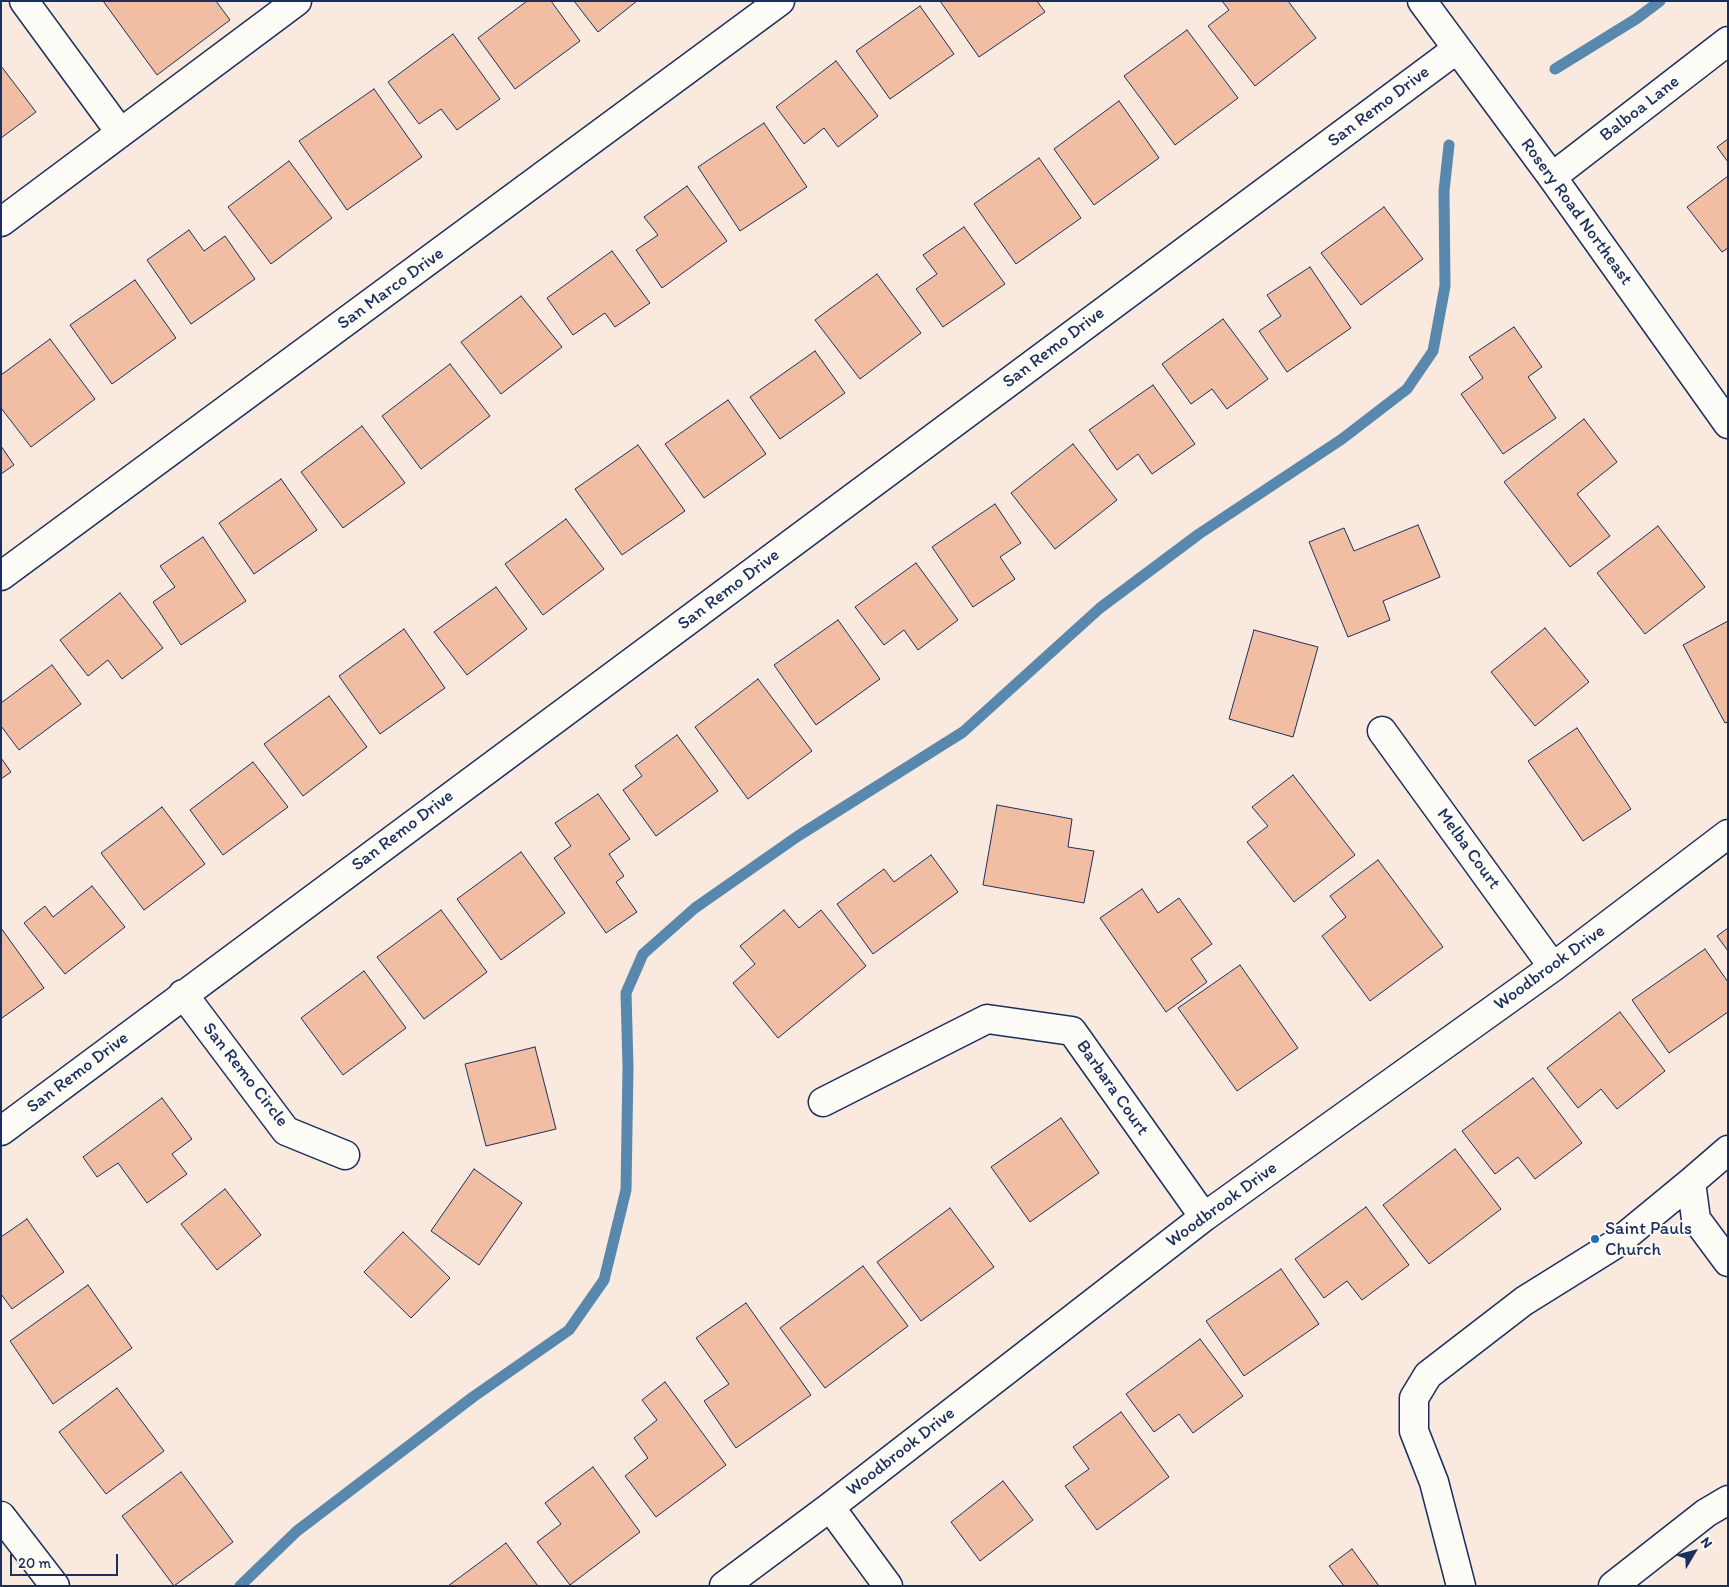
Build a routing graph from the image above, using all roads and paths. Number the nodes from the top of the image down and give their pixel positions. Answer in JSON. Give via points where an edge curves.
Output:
{"nodes":[{"id":1,"x":24,"y":1,"type":"edge"},
{"id":2,"x":297,"y":1,"type":"edge"},
{"id":3,"x":780,"y":1,"type":"edge"},
{"id":4,"x":1422,"y":1,"type":"edge"},
{"id":5,"x":1728,"y":42,"type":"edge"},
{"id":6,"x":1456,"y":49,"type":"junction"},
{"id":7,"x":120,"y":132,"type":"junction"},
{"id":8,"x":1552,"y":177,"type":"junction"},
{"id":9,"x":1,"y":222,"type":"edge"},
{"id":10,"x":1728,"y":424,"type":"edge"},
{"id":11,"x":1,"y":576,"type":"edge"},
{"id":12,"x":1382,"y":731,"type":"dead end"},
{"id":13,"x":1728,"y":834,"type":"edge"},
{"id":14,"x":1553,"y":967,"type":"junction"},
{"id":15,"x":183,"y":994,"type":"junction"},
{"id":16,"x":823,"y":1102,"type":"dead end"},
{"id":17,"x":1,"y":1131,"type":"edge"},
{"id":18,"x":1728,"y":1150,"type":"edge"},
{"id":19,"x":345,"y":1155,"type":"dead end"},
{"id":20,"x":1690,"y":1182,"type":"junction"},
{"id":21,"x":1204,"y":1217,"type":"junction"},
{"id":22,"x":1728,"y":1262,"type":"edge"},
{"id":23,"x":1728,"y":1500,"type":"edge"},
{"id":24,"x":830,"y":1507,"type":"junction"},
{"id":25,"x":1,"y":1516,"type":"edge"},
{"id":26,"x":55,"y":1586,"type":"edge"},
{"id":27,"x":724,"y":1586,"type":"edge"},
{"id":28,"x":888,"y":1586,"type":"edge"},
{"id":29,"x":1461,"y":1586,"type":"edge"},
{"id":30,"x":1613,"y":1586,"type":"edge"}],
"edges":[{"from":1,"to":7,"type":"street"},
{"from":2,"to":7,"type":"street"},
{"from":3,"to":11,"type":"street","name":"San Marco Drive"},
{"from":4,"to":6,"type":"street","name":"Rosery Road Northeast"},
{"from":5,"to":8,"type":"street","name":"Balboa Lane"},
{"from":6,"to":8,"type":"street","name":"Rosery Road Northeast"},
{"from":6,"to":15,"type":"street","name":"San Remo Drive"},
{"from":7,"to":9,"type":"street"},
{"from":8,"to":10,"type":"street","name":"Rosery Road Northeast"},
{"from":12,"to":14,"type":"street","name":"Melba Court"},
{"from":13,"to":14,"type":"street","name":"Woodbrook Drive"},
{"from":14,"to":21,"type":"street","name":"Woodbrook Drive"},
{"from":15,"to":17,"type":"street","name":"San Remo Drive"},
{"from":15,"to":19,"type":"street","name":"San Remo Circle","via":[[286,1131]]},
{"from":16,"to":21,"type":"street","name":"Barbara Court","via":[[986,1019],[1072,1031]]},
{"from":18,"to":20,"type":"street"},
{"from":20,"to":22,"type":"street","via":[[1696,1219]]},
{"from":20,"to":29,"type":"street","via":[[1617,1243],[1524,1301],[1428,1375],[1414,1398],[1414,1431],[1434,1482]]},
{"from":21,"to":24,"type":"street","name":"Woodbrook Drive"},
{"from":23,"to":30,"type":"street","via":[[1706,1513]]},
{"from":24,"to":27,"type":"street","name":"Woodbrook Drive"},
{"from":24,"to":28,"type":"street"},
{"from":25,"to":26,"type":"street"}]}
